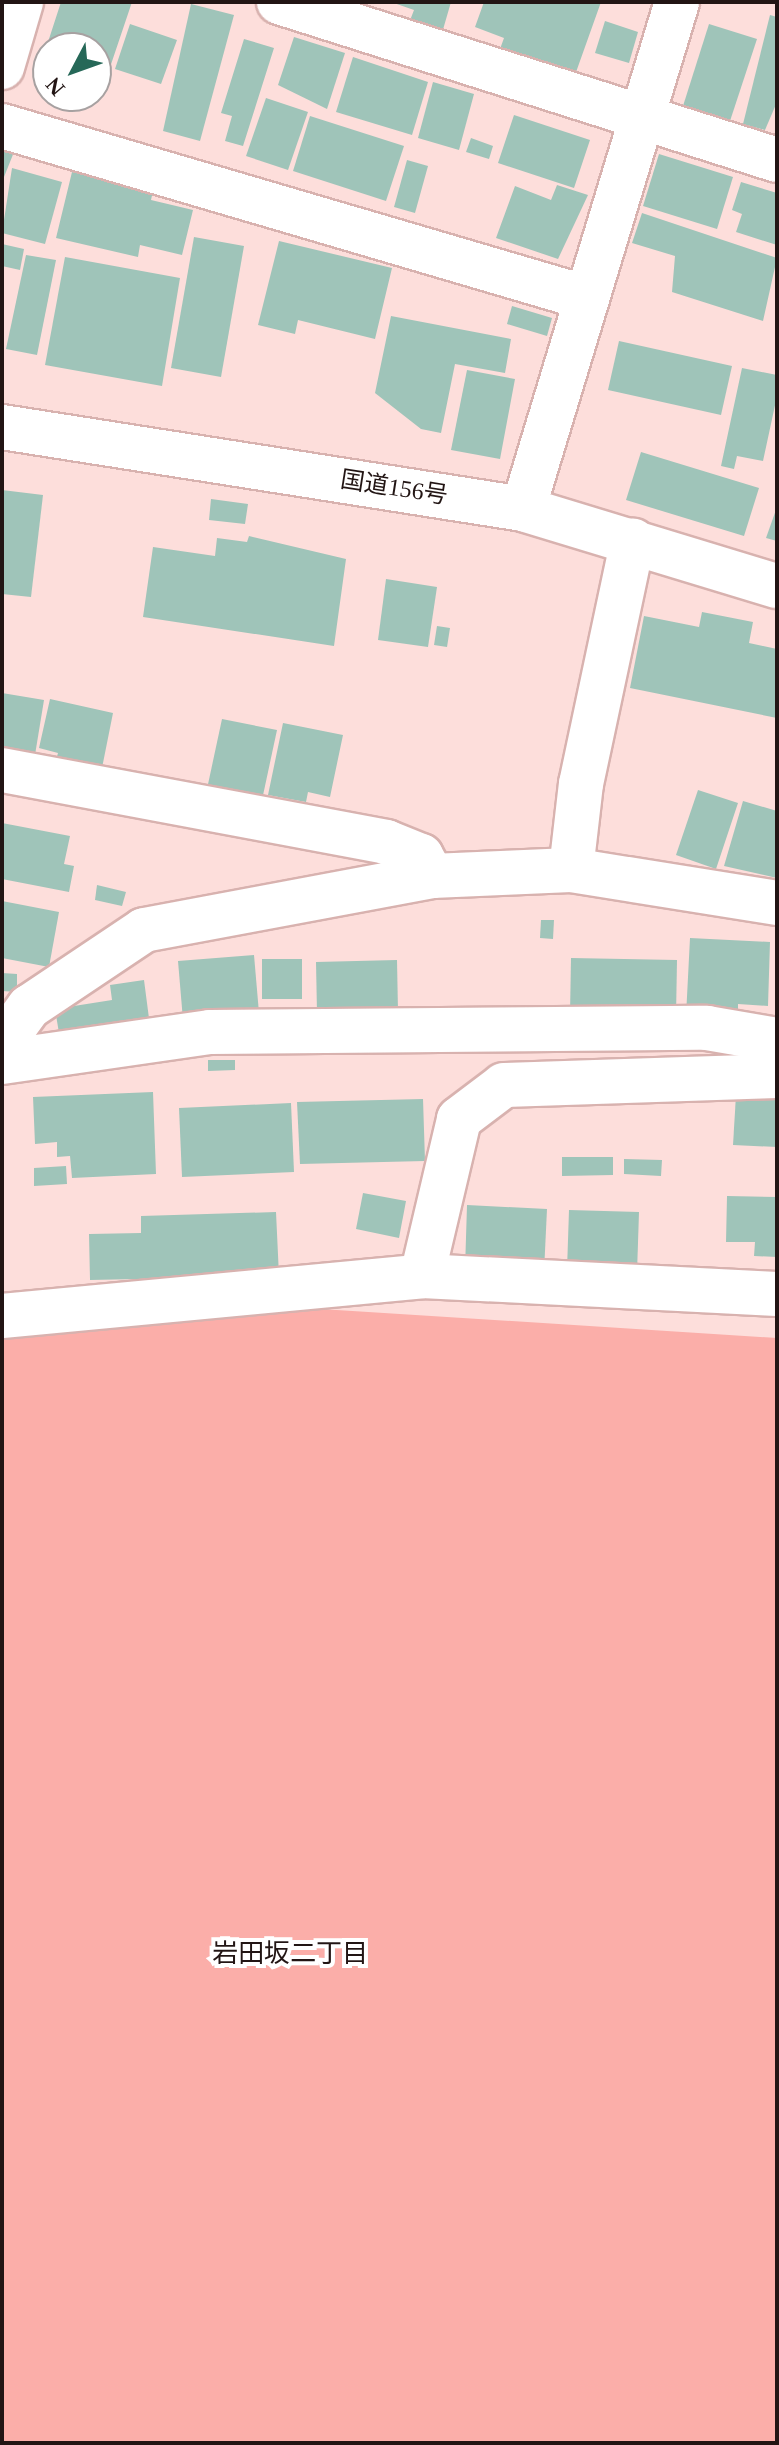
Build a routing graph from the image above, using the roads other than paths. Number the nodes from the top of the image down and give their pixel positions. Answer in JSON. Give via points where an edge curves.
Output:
{"nodes":[{"id":1,"x":21,"y":2,"type":"edge"},
{"id":2,"x":279,"y":2,"type":"edge"},
{"id":3,"x":677,"y":2,"type":"edge"},
{"id":4,"x":2,"y":67,"type":"edge"},
{"id":5,"x":642,"y":117,"type":"junction"},
{"id":6,"x":2,"y":126,"type":"edge"},
{"id":7,"x":777,"y":160,"type":"edge"},
{"id":8,"x":587,"y":298,"type":"junction"},
{"id":9,"x":2,"y":427,"type":"edge"},
{"id":10,"x":523,"y":509,"type":"junction"},
{"id":11,"x":633,"y":540,"type":"junction"},
{"id":12,"x":777,"y":586,"type":"edge"},
{"id":13,"x":2,"y":770,"type":"edge"},
{"id":14,"x":571,"y":870,"type":"junction"},
{"id":15,"x":432,"y":876,"type":"junction"},
{"id":16,"x":777,"y":903,"type":"edge"},
{"id":17,"x":777,"y":1040,"type":"edge"},
{"id":18,"x":2,"y":1044,"type":"edge"},
{"id":19,"x":2,"y":1062,"type":"edge"},
{"id":20,"x":777,"y":1076,"type":"edge"},
{"id":21,"x":422,"y":1276,"type":"junction"},
{"id":22,"x":777,"y":1294,"type":"edge"},
{"id":23,"x":2,"y":1316,"type":"edge"}],
"edges":[{"from":1,"to":4,"type":"main road"},
{"from":2,"to":5,"type":"main road"},
{"from":3,"to":5,"type":"main road"},
{"from":5,"to":7,"type":"main road"},
{"from":5,"to":8,"type":"main road"},
{"from":6,"to":8,"type":"main road"},
{"from":8,"to":10,"type":"main road"},
{"from":9,"to":10,"type":"main road","name":"国道156号"},
{"from":10,"to":11,"type":"main road","name":"国道156号"},
{"from":11,"to":12,"type":"main road","name":"国道156号"},
{"from":11,"to":14,"type":"main road","via":[[581,784]]},
{"from":13,"to":15,"type":"main road","via":[[386,842],[421,856]]},
{"from":14,"to":15,"type":"main road"},
{"from":14,"to":16,"type":"main road"},
{"from":15,"to":18,"type":"main road","via":[[144,930],[29,1007]]},
{"from":17,"to":19,"type":"main road","via":[[707,1028],[210,1032]]},
{"from":20,"to":21,"type":"main road","via":[[504,1085],[459,1119]]},
{"from":21,"to":22,"type":"main road"},
{"from":21,"to":23,"type":"main road"}]}
